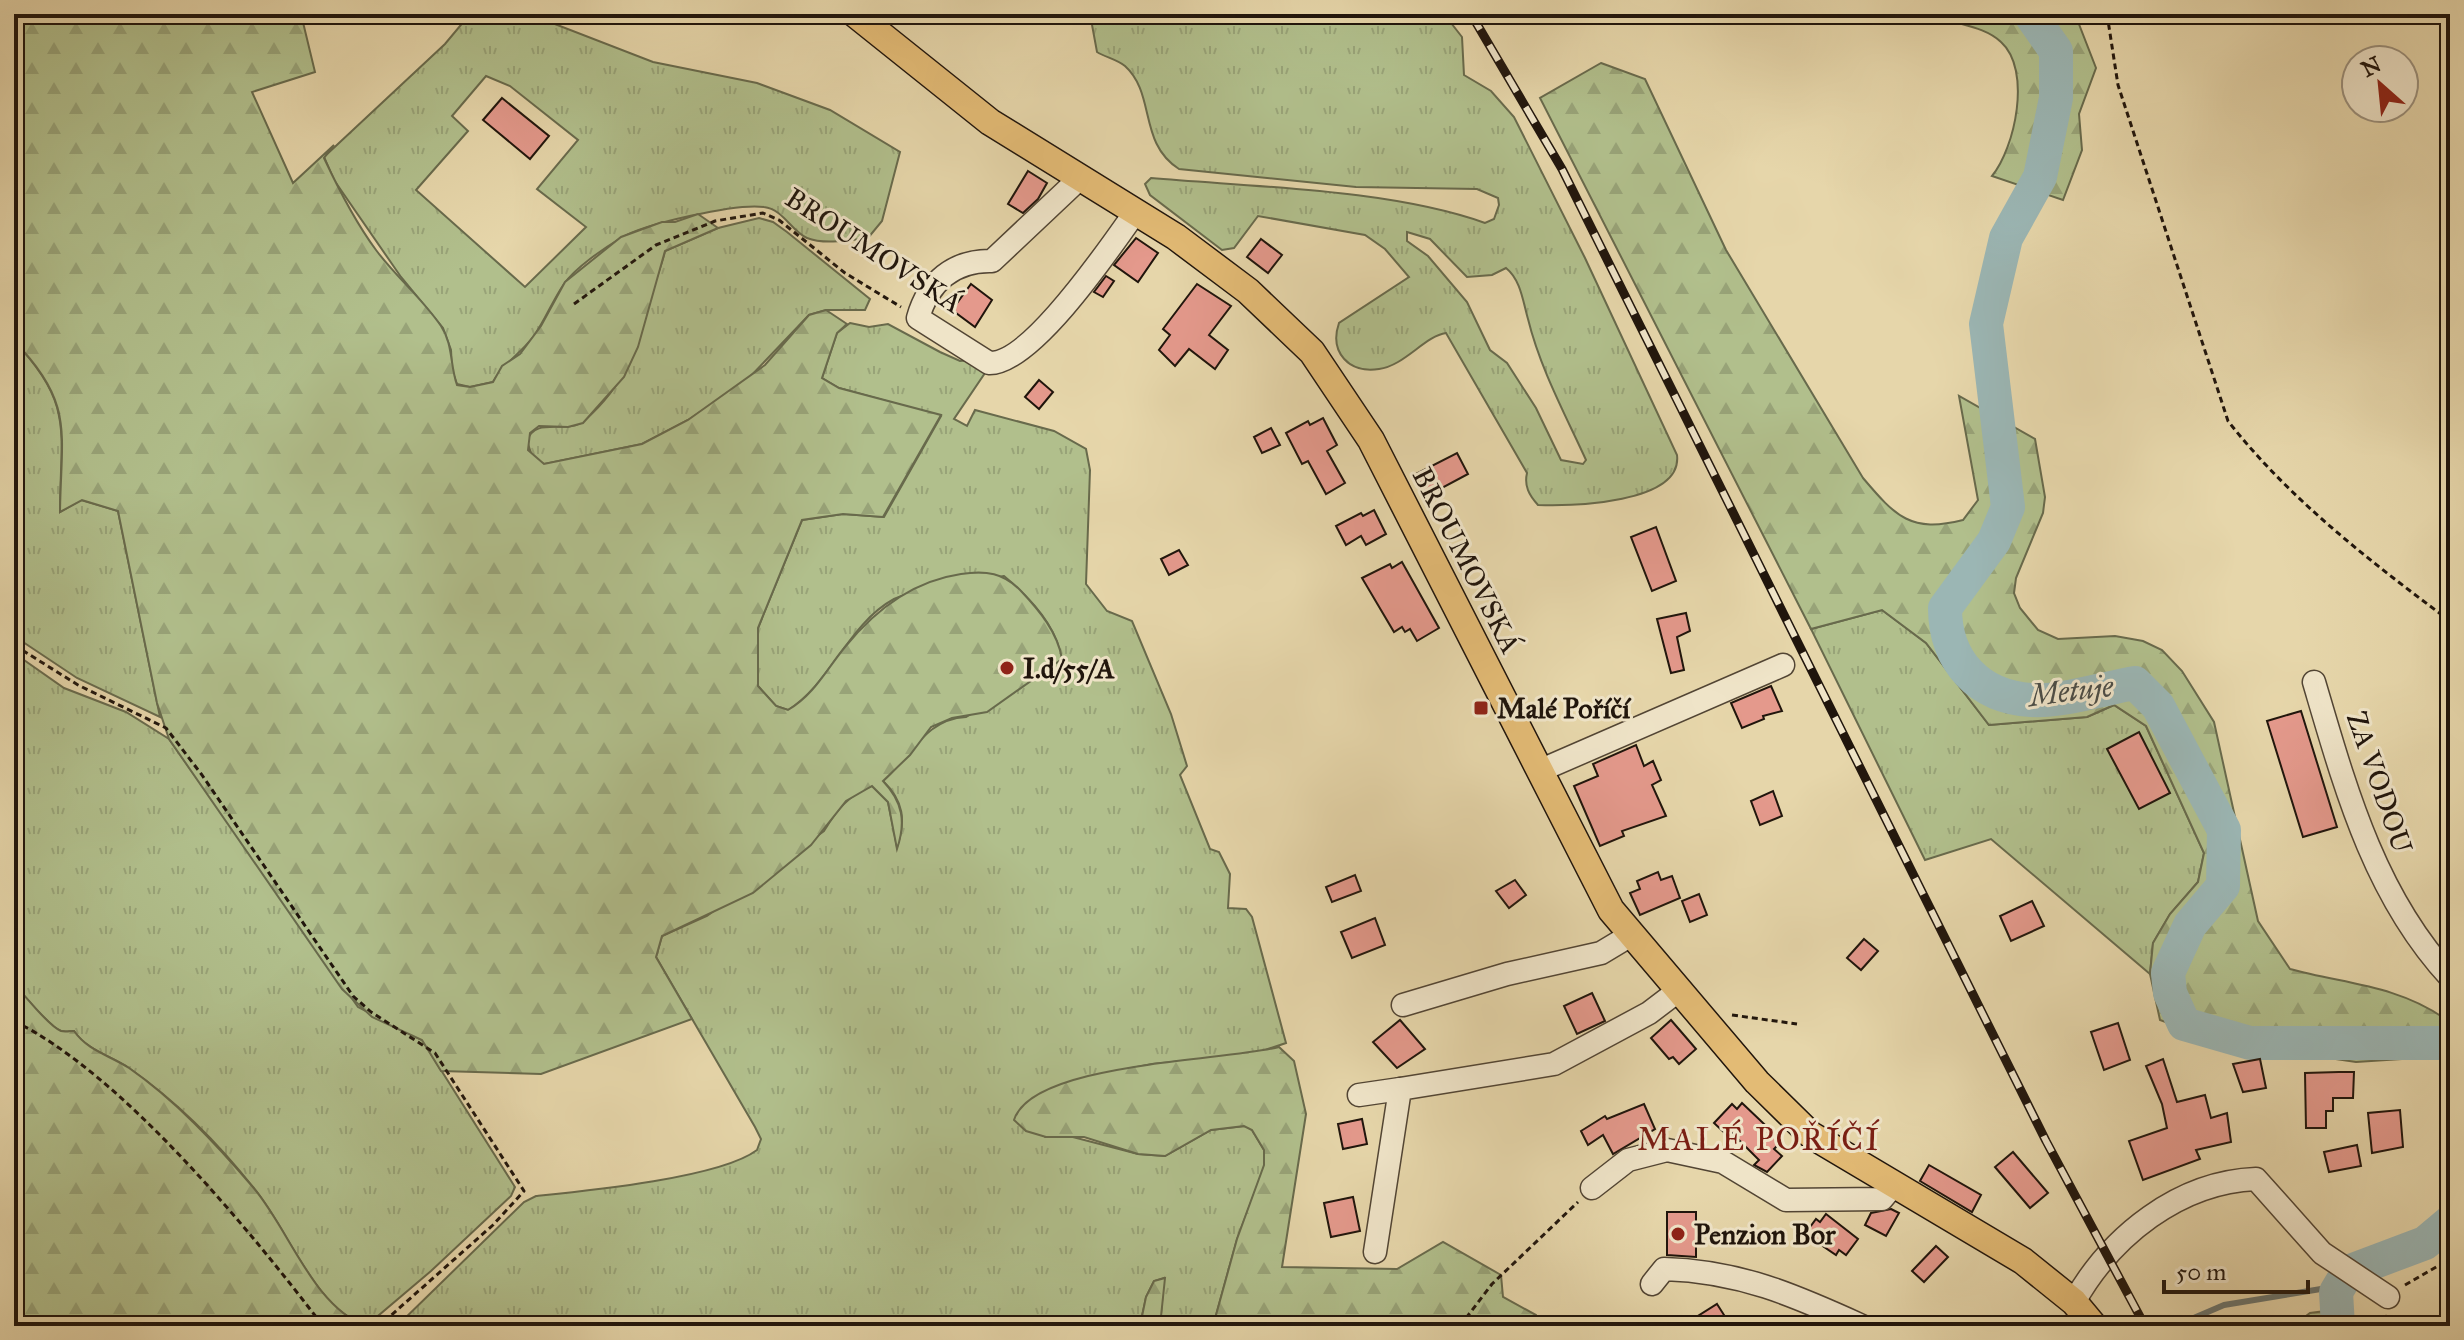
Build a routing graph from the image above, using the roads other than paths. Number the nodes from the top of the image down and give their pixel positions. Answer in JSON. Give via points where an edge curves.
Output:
{"nodes":[{"id":1,"x":855,"y":14,"type":"edge"},
{"id":2,"x":1079,"y":179,"type":"junction"},
{"id":3,"x":1136,"y":211,"type":"junction"},
{"id":4,"x":1783,"y":665,"type":"dead end"},
{"id":5,"x":2314,"y":682,"type":"dead end"},
{"id":6,"x":1539,"y":771,"type":"junction"},
{"id":7,"x":1631,"y":935,"type":"junction"},
{"id":8,"x":2450,"y":977,"type":"edge"},
{"id":9,"x":1678,"y":991,"type":"junction"},
{"id":10,"x":1403,"y":1005,"type":"dead end"},
{"id":11,"x":1400,"y":1089,"type":"junction"},
{"id":12,"x":1359,"y":1095,"type":"dead end"},
{"id":13,"x":1893,"y":1186,"type":"junction"},
{"id":14,"x":1592,"y":1188,"type":"road end"},
{"id":15,"x":1375,"y":1252,"type":"dead end"},
{"id":16,"x":1652,"y":1284,"type":"dead end"},
{"id":17,"x":2388,"y":1297,"type":"road end"},
{"id":18,"x":2083,"y":1317,"type":"edge"},
{"id":19,"x":1862,"y":1326,"type":"edge"}],
"edges":[{"from":1,"to":2,"type":"main road","name":"BROUMOVSKÁ","via":[[990,122]]},
{"from":2,"to":3,"type":"main road","name":"BROUMOVSKÁ"},
{"from":2,"to":3,"type":"street","name":"BROUMOVSKÁ","via":[[992,261],[975,260],[954,268],[931,286],[918,318],[989,363],[998,363],[1076,295]]},
{"from":3,"to":6,"type":"main road","name":"BROUMOVSKÁ","via":[[1269,308],[1330,375],[1371,440]]},
{"from":4,"to":6,"type":"street"},
{"from":5,"to":8,"type":"street","name":"ZA VODOU","via":[[2374,863],[2410,929]]},
{"from":6,"to":7,"type":"main road","name":"BROUMOVSKÁ","via":[[1591,876]]},
{"from":7,"to":9,"type":"main road","name":"BROUMOVSKÁ"},
{"from":7,"to":10,"type":"street","via":[[1601,953]]},
{"from":9,"to":11,"type":"street","via":[[1649,1013],[1554,1064]]},
{"from":9,"to":13,"type":"main road","name":"BROUMOVSKÁ","via":[[1811,1135]]},
{"from":11,"to":12,"type":"street"},
{"from":11,"to":15,"type":"street"},
{"from":13,"to":14,"type":"street","via":[[1882,1199],[1786,1200],[1723,1162],[1667,1150],[1628,1160]]},
{"from":13,"to":18,"type":"main road","name":"BROUMOVSKÁ","via":[[2023,1261]]},
{"from":16,"to":19,"type":"street","via":[[1664,1269],[1710,1270],[1794,1295]]},
{"from":17,"to":18,"type":"street","via":[[2322,1253],[2256,1179],[2230,1180],[2189,1194],[2128,1233],[2087,1279]]}]}
